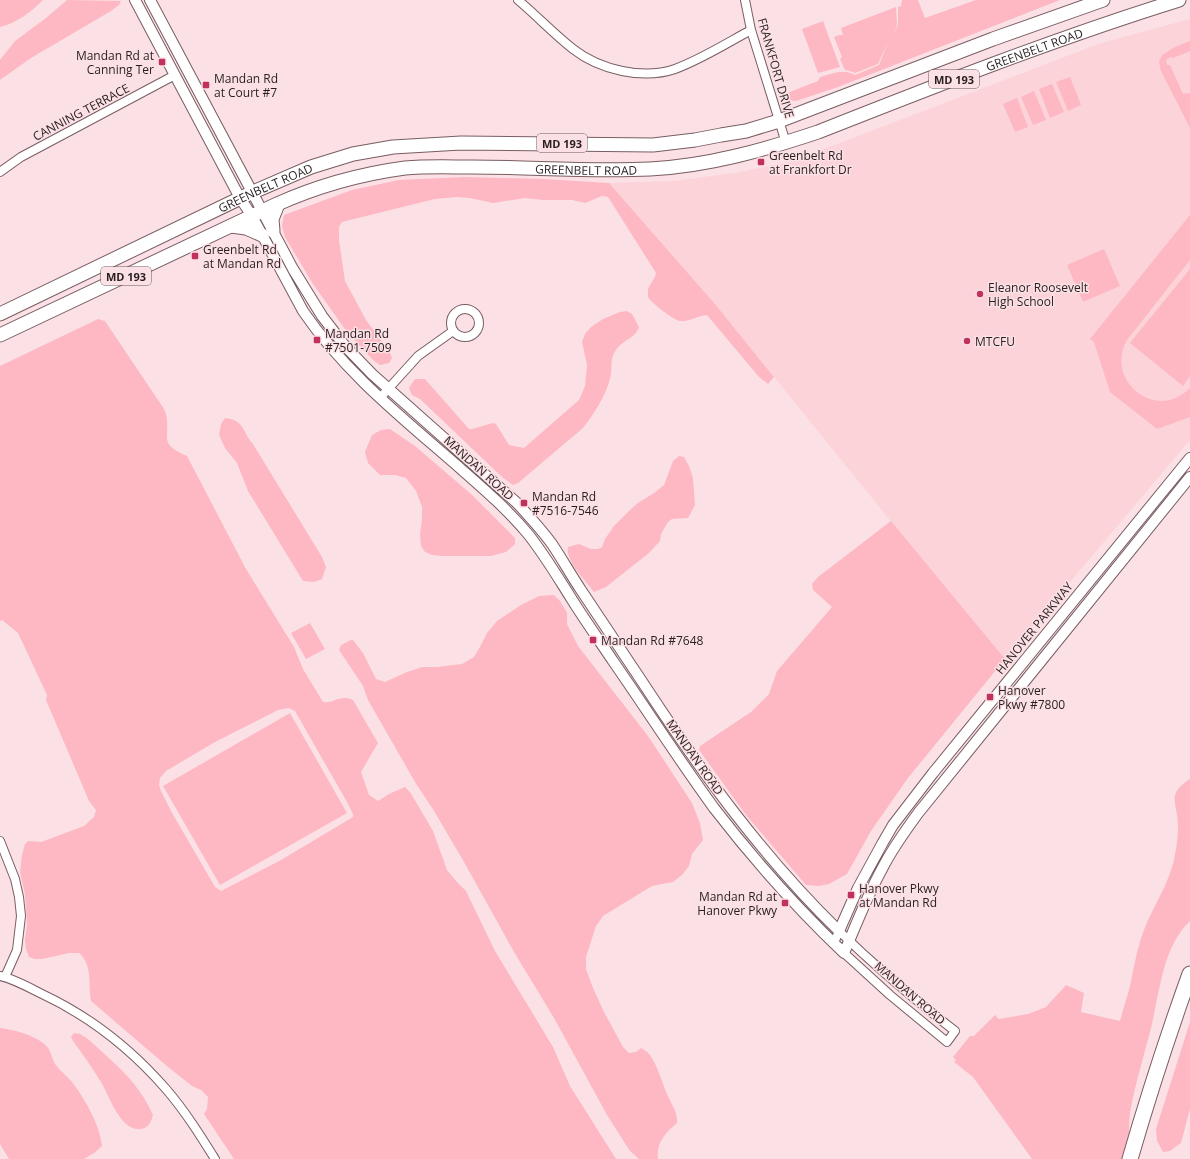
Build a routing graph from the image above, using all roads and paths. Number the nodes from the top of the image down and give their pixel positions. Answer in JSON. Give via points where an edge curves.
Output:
{"nodes":[{"id":1,"x":135,"y":0,"type":"edge"},
{"id":2,"x":150,"y":0,"type":"edge"},
{"id":3,"x":518,"y":0,"type":"edge"},
{"id":4,"x":745,"y":0,"type":"edge"},
{"id":5,"x":1103,"y":0,"type":"edge"},
{"id":6,"x":1179,"y":0,"type":"edge"},
{"id":7,"x":752,"y":30,"type":"junction"},
{"id":8,"x":175,"y":75,"type":"junction"},
{"id":9,"x":779,"y":121,"type":"junction"},
{"id":10,"x":786,"y":143,"type":"junction"},
{"id":11,"x":0,"y":172,"type":"edge"},
{"id":12,"x":253,"y":192,"type":"junction"},
{"id":13,"x":240,"y":198,"type":"junction"},
{"id":14,"x":278,"y":204,"type":"junction"},
{"id":15,"x":257,"y":214,"type":"junction"},
{"id":16,"x":231,"y":226,"type":"junction"},
{"id":17,"x":268,"y":233,"type":"junction"},
{"id":18,"x":0,"y":314,"type":"edge"},
{"id":19,"x":453,"y":331,"type":"dead end"},
{"id":20,"x":0,"y":335,"type":"edge"},
{"id":21,"x":389,"y":388,"type":"junction"},
{"id":22,"x":380,"y":398,"type":"junction"},
{"id":23,"x":1190,"y":458,"type":"edge"},
{"id":24,"x":1190,"y":477,"type":"edge"},
{"id":25,"x":0,"y":841,"type":"edge"},
{"id":26,"x":839,"y":931,"type":"junction"},
{"id":27,"x":849,"y":941,"type":"junction"},
{"id":28,"x":834,"y":943,"type":"junction"},
{"id":29,"x":844,"y":953,"type":"junction"},
{"id":30,"x":1190,"y":974,"type":"edge"},
{"id":31,"x":3,"y":976,"type":"edge"},
{"id":32,"x":215,"y":1159,"type":"edge"},
{"id":33,"x":1130,"y":1159,"type":"edge"}],
"edges":[{"from":1,"to":8,"type":"street","name":"MANDAN ROAD"},
{"from":2,"to":12,"type":"street","name":"MANDAN ROAD"},
{"from":3,"to":7,"type":"street","via":[[574,50],[604,66],[637,73],[674,69]]},
{"from":4,"to":7,"type":"street","name":"FRANKFORT DRIVE"},
{"from":5,"to":9,"type":"main road","name":"GREENBELT ROAD","number":"MD 193"},
{"from":6,"to":10,"type":"main road","name":"GREENBELT ROAD","number":"MD 193","via":[[1052,42]]},
{"from":7,"to":9,"type":"street","name":"FRANKFORT DRIVE"},
{"from":8,"to":11,"type":"street","name":"CANNING TERRACE","via":[[21,157]]},
{"from":8,"to":13,"type":"street","name":"MANDAN ROAD"},
{"from":9,"to":10,"type":"street","name":"FRANKFORT DRIVE"},
{"from":9,"to":12,"type":"main road","name":"GREENBELT ROAD","number":"MD 193","via":[[746,131],[654,145],[461,143],[393,147],[353,154],[311,167]]},
{"from":10,"to":14,"type":"main road","name":"GREENBELT ROAD","number":"MD 193","via":[[739,156],[687,166],[651,169],[407,168],[352,178],[305,192]]},
{"from":12,"to":13,"type":"main road","name":"GREENBELT ROAD","number":"MD 193"},
{"from":12,"to":15,"type":"street","name":"MANDAN ROAD"},
{"from":13,"to":15,"type":"street","name":"MANDAN ROAD"},
{"from":13,"to":18,"type":"main road","name":"GREENBELT ROAD","number":"MD 193"},
{"from":14,"to":15,"type":"main road","name":"GREENBELT ROAD","number":"MD 193"},
{"from":14,"to":17,"type":"main road"},
{"from":15,"to":16,"type":"main road","name":"GREENBELT ROAD","number":"MD 193"},
{"from":15,"to":17,"type":"street","name":"MANDAN ROAD"},
{"from":16,"to":17,"type":"main road"},
{"from":16,"to":20,"type":"main road","name":"GREENBELT ROAD","number":"MD 193"},
{"from":17,"to":21,"type":"street","name":"MANDAN ROAD","via":[[322,316],[350,351]]},
{"from":17,"to":22,"type":"street","name":"MANDAN ROAD","via":[[303,311],[311,323],[345,364]]},
{"from":19,"to":21,"type":"street","via":[[418,356]]},
{"from":21,"to":22,"type":"street"},
{"from":21,"to":26,"type":"street","name":"MANDAN ROAD","via":[[517,503],[538,526],[725,801],[785,875]]},
{"from":22,"to":28,"type":"street","name":"MANDAN ROAD","via":[[486,491],[528,534],[715,808],[776,883]]},
{"from":23,"to":26,"type":"street","name":"HANOVER PARKWAY","via":[[901,814],[864,874]]},
{"from":24,"to":27,"type":"street","via":[[923,807],[882,869]]},
{"from":25,"to":31,"type":"street","via":[[15,879],[22,916],[17,950]]},
{"from":26,"to":27,"type":"street","name":"MANDAN ROAD"},
{"from":26,"to":28,"type":"street","name":"HANOVER PARKWAY"},
{"from":27,"to":29,"type":"street"},
{"from":27,"to":29,"type":"street","name":"MANDAN ROAD","via":[[955,1031],[947,1042]]},
{"from":28,"to":29,"type":"street","name":"MANDAN ROAD"},
{"from":30,"to":33,"type":"highway"},
{"from":31,"to":32,"type":"street","via":[[71,1009],[123,1046],[166,1090]]}]}
